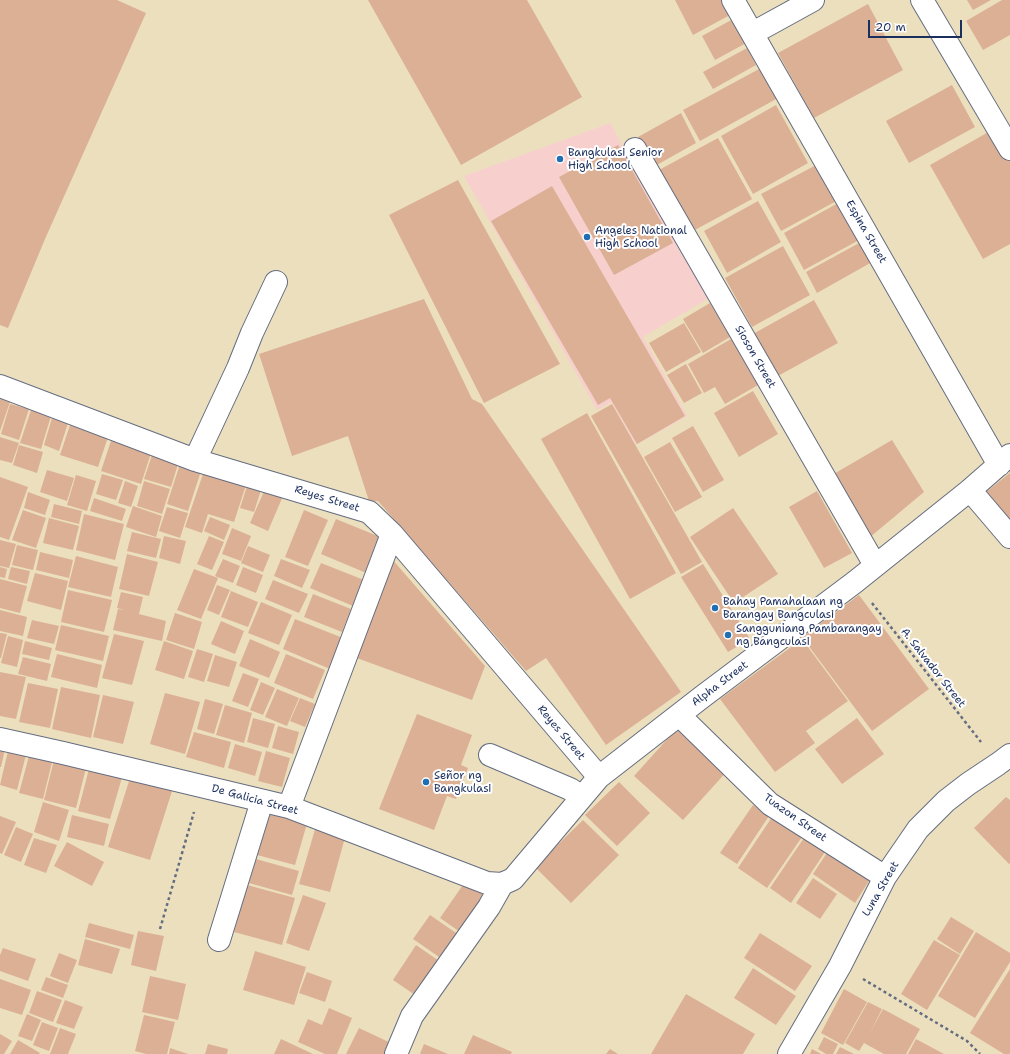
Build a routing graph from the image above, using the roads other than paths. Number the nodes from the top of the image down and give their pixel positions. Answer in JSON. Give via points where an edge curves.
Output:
{"nodes":[{"id":1,"x":734,"y":0,"type":"edge"},
{"id":2,"x":813,"y":0,"type":"edge"},
{"id":3,"x":922,"y":0,"type":"edge"},
{"id":4,"x":753,"y":33,"type":"junction"},
{"id":5,"x":636,"y":149,"type":"dead end"},
{"id":6,"x":1010,"y":149,"type":"edge"},
{"id":7,"x":276,"y":282,"type":"dead end"},
{"id":8,"x":0,"y":386,"type":"edge"},
{"id":9,"x":195,"y":460,"type":"junction"},
{"id":10,"x":1004,"y":460,"type":"edge"},
{"id":11,"x":970,"y":490,"type":"junction"},
{"id":12,"x":392,"y":534,"type":"junction"},
{"id":13,"x":1010,"y":537,"type":"edge"},
{"id":14,"x":875,"y":565,"type":"junction"},
{"id":15,"x":679,"y":715,"type":"junction"},
{"id":16,"x":0,"y":739,"type":"edge"},
{"id":17,"x":490,"y":755,"type":"dead end"},
{"id":18,"x":1004,"y":760,"type":"edge"},
{"id":19,"x":599,"y":777,"type":"junction"},
{"id":20,"x":582,"y":796,"type":"junction"},
{"id":21,"x":262,"y":801,"type":"junction"},
{"id":22,"x":289,"y":807,"type":"junction"},
{"id":23,"x":885,"y":877,"type":"junction"},
{"id":24,"x":502,"y":884,"type":"junction"},
{"id":25,"x":219,"y":940,"type":"dead end"},
{"id":26,"x":396,"y":1054,"type":"edge"},
{"id":27,"x":789,"y":1054,"type":"edge"}],
"edges":[{"from":1,"to":4,"type":"street","name":"Espina Street"},
{"from":2,"to":4,"type":"street"},
{"from":3,"to":6,"type":"street"},
{"from":4,"to":10,"type":"street","name":"Espina Street"},
{"from":5,"to":14,"type":"street","name":"Sioson Street"},
{"from":7,"to":9,"type":"street"},
{"from":8,"to":9,"type":"street","name":"Reyes Street"},
{"from":9,"to":12,"type":"street","name":"Reyes Street","via":[[370,512]]},
{"from":10,"to":11,"type":"street","name":"Alpha Street"},
{"from":11,"to":13,"type":"street"},
{"from":11,"to":14,"type":"street","name":"Alpha Street"},
{"from":12,"to":19,"type":"street","name":"Reyes Street"},
{"from":12,"to":22,"type":"street"},
{"from":14,"to":15,"type":"street","name":"Alpha Street"},
{"from":15,"to":19,"type":"street","name":"Alpha Street"},
{"from":15,"to":23,"type":"street","name":"Tuazon Street","via":[[770,804]]},
{"from":16,"to":21,"type":"street","name":"De Galicia Street"},
{"from":17,"to":20,"type":"street"},
{"from":18,"to":23,"type":"street","name":"Luna Street","via":[[946,801],[918,829]]},
{"from":19,"to":20,"type":"street","name":"Alpha Street"},
{"from":20,"to":24,"type":"street","name":"Alpha Street","via":[[513,879]]},
{"from":21,"to":22,"type":"street","name":"De Galicia Street"},
{"from":21,"to":25,"type":"street"},
{"from":22,"to":24,"type":"street","name":"De Galicia Street","via":[[487,883]]},
{"from":23,"to":27,"type":"street","name":"Luna Street","via":[[840,966]]},
{"from":24,"to":26,"type":"street","via":[[489,907],[412,1016]]}]}
